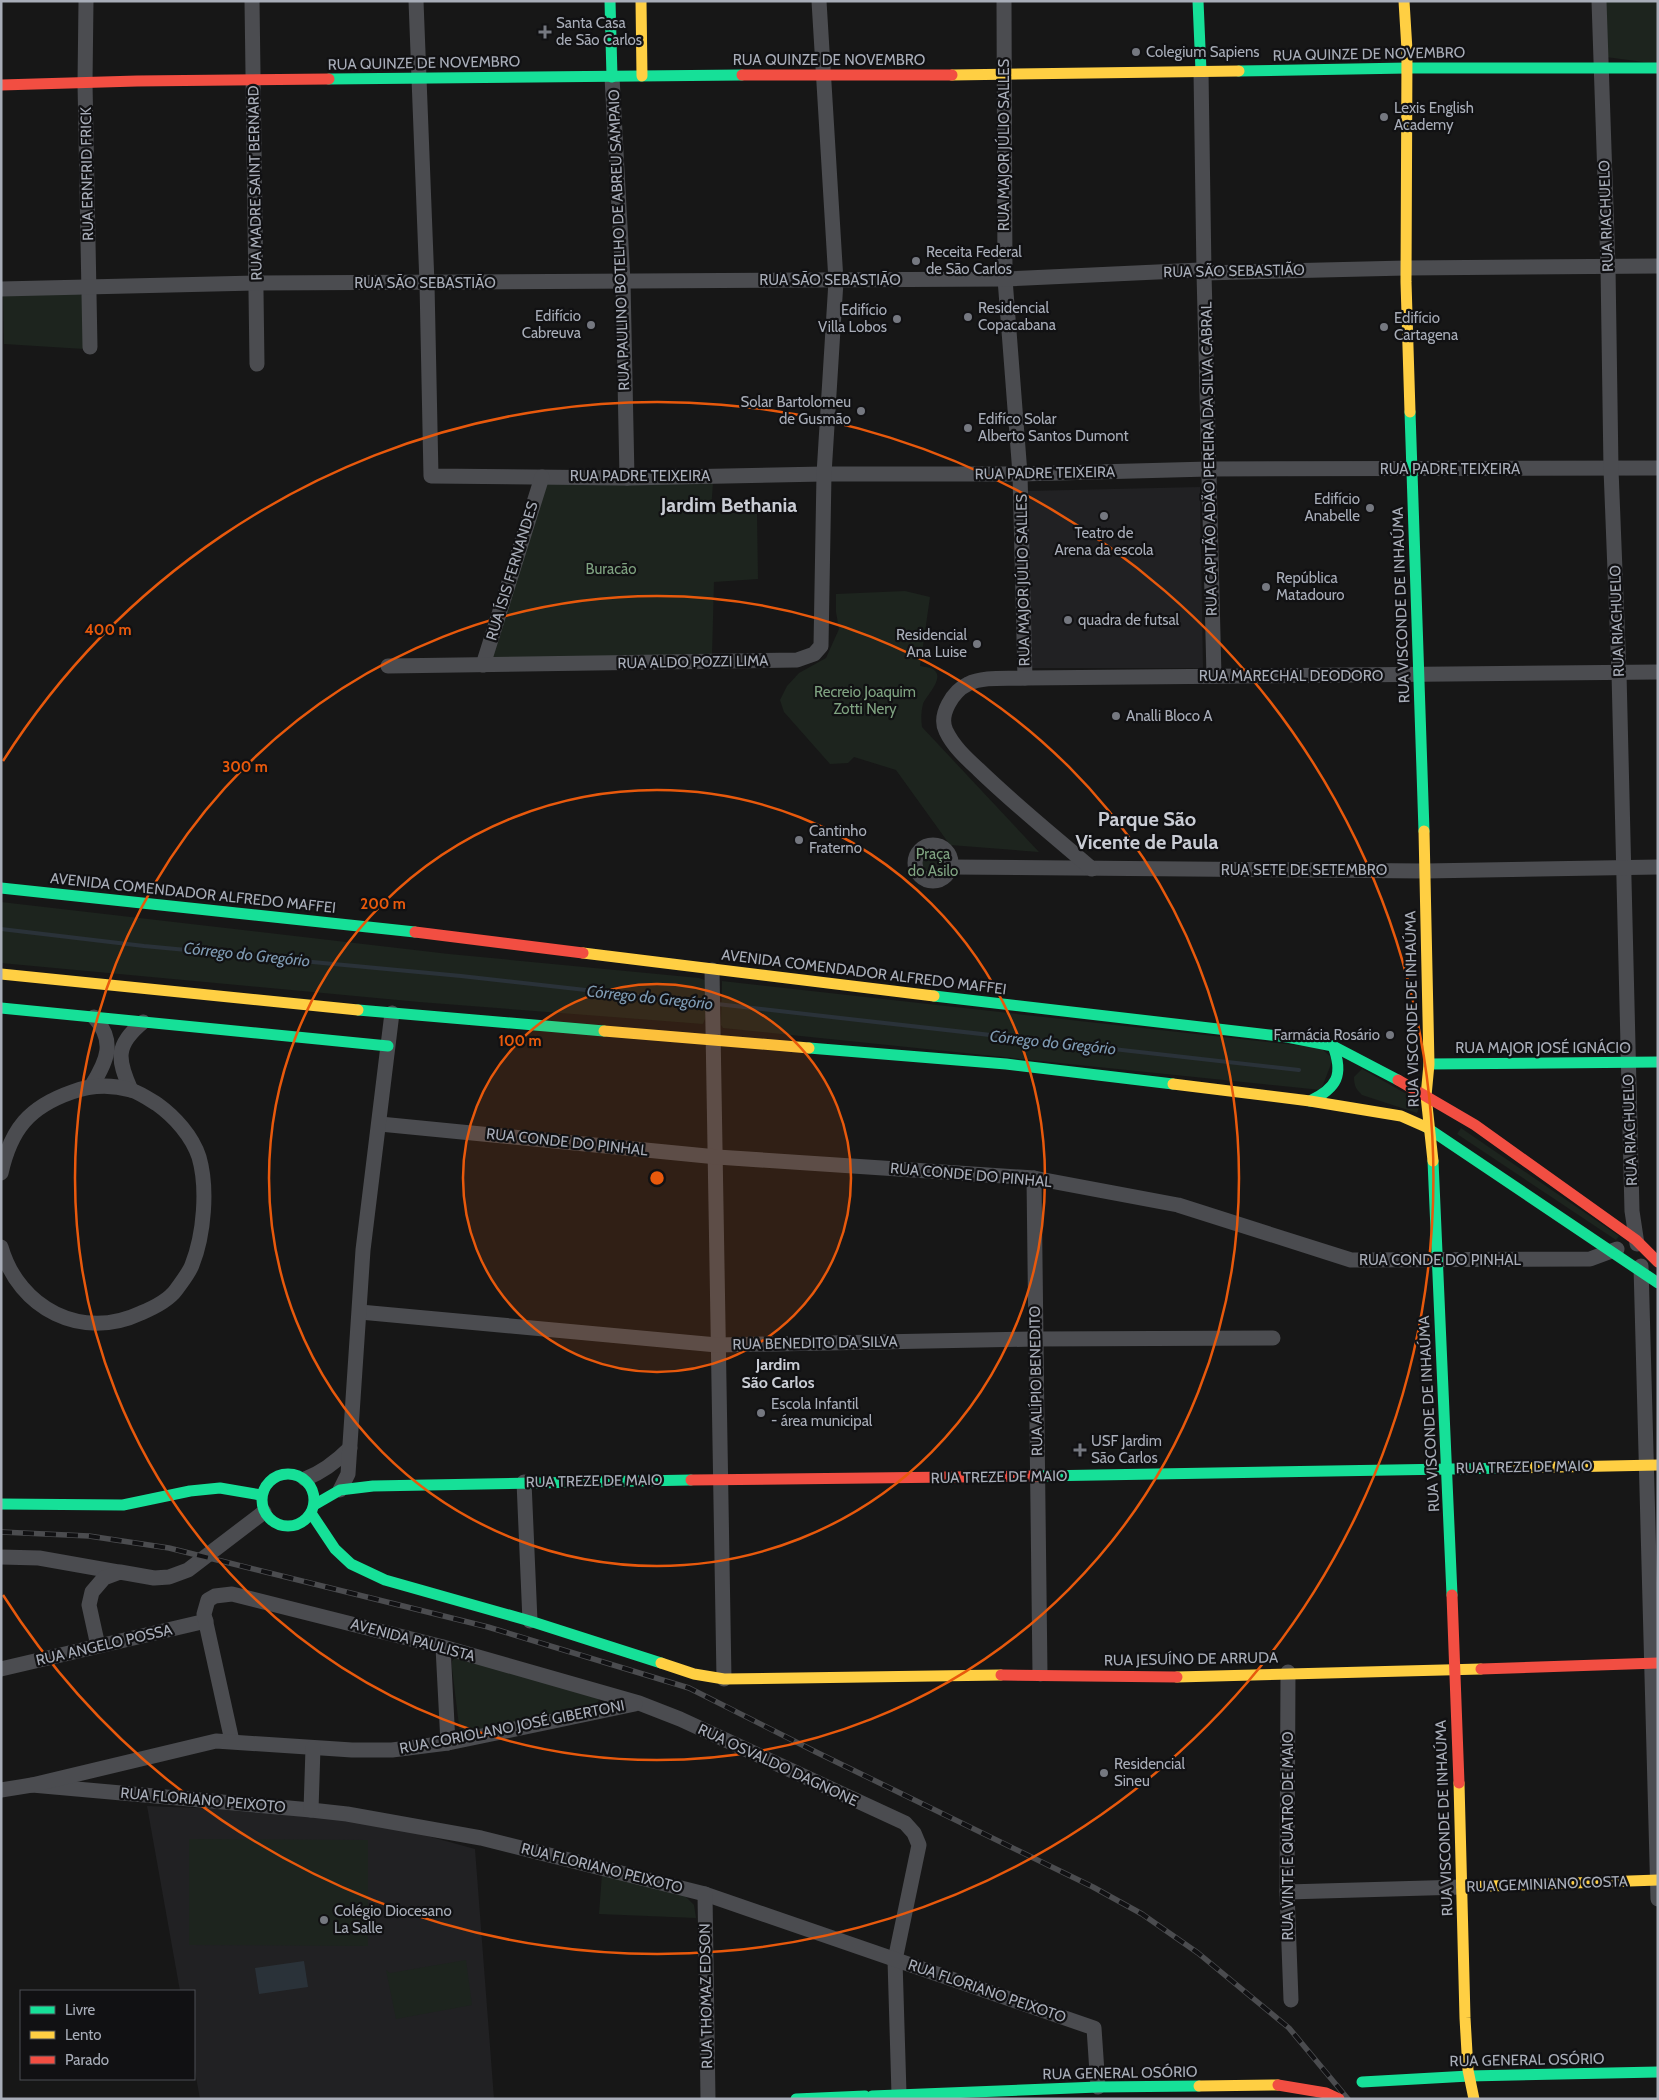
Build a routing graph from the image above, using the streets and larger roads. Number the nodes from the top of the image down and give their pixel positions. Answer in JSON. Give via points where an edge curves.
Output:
{"nodes":[{"id":1,"x":86,"y":1,"type":"edge"},
{"id":2,"x":252,"y":1,"type":"edge"},
{"id":3,"x":416,"y":1,"type":"edge"},
{"id":4,"x":610,"y":1,"type":"edge"},
{"id":5,"x":641,"y":1,"type":"edge"},
{"id":6,"x":819,"y":1,"type":"edge"},
{"id":7,"x":1004,"y":1,"type":"edge"},
{"id":8,"x":1198,"y":1,"type":"edge"},
{"id":9,"x":1404,"y":1,"type":"edge"},
{"id":10,"x":1599,"y":1,"type":"edge"},
{"id":11,"x":611,"y":50,"type":"junction"},
{"id":12,"x":641,"y":51,"type":"junction"},
{"id":13,"x":1601,"y":66,"type":"junction"},
{"id":14,"x":1406,"y":68,"type":"junction"},
{"id":15,"x":1658,"y":68,"type":"edge"},
{"id":16,"x":1201,"y":71,"type":"junction"},
{"id":17,"x":824,"y":74,"type":"junction"},
{"id":18,"x":1004,"y":75,"type":"junction"},
{"id":19,"x":642,"y":76,"type":"junction"},
{"id":20,"x":612,"y":77,"type":"junction"},
{"id":21,"x":419,"y":79,"type":"junction"},
{"id":22,"x":254,"y":80,"type":"junction"},
{"id":23,"x":85,"y":83,"type":"junction"},
{"id":24,"x":1,"y":85,"type":"edge"},
{"id":25,"x":1658,"y":266,"type":"edge"},
{"id":26,"x":1608,"y":267,"type":"junction"},
{"id":27,"x":1406,"y":268,"type":"junction"},
{"id":28,"x":1204,"y":273,"type":"junction"},
{"id":29,"x":1005,"y":279,"type":"junction"},
{"id":30,"x":836,"y":281,"type":"junction"},
{"id":31,"x":623,"y":282,"type":"junction"},
{"id":32,"x":256,"y":283,"type":"junction"},
{"id":33,"x":427,"y":284,"type":"junction"},
{"id":34,"x":88,"y":287,"type":"junction"},
{"id":35,"x":1,"y":289,"type":"edge"},
{"id":36,"x":90,"y":347,"type":"dead end"},
{"id":37,"x":257,"y":364,"type":"dead end"},
{"id":38,"x":1658,"y":468,"type":"edge"},
{"id":39,"x":1209,"y":469,"type":"junction"},
{"id":40,"x":1611,"y":469,"type":"junction"},
{"id":41,"x":1411,"y":470,"type":"junction"},
{"id":42,"x":824,"y":474,"type":"junction"},
{"id":43,"x":1020,"y":474,"type":"junction"},
{"id":44,"x":542,"y":476,"type":"junction"},
{"id":45,"x":627,"y":478,"type":"junction"},
{"id":46,"x":482,"y":665,"type":"junction"},
{"id":47,"x":388,"y":666,"type":"dead end"},
{"id":48,"x":1658,"y":672,"type":"edge"},
{"id":49,"x":1619,"y":673,"type":"junction"},
{"id":50,"x":1214,"y":676,"type":"junction"},
{"id":51,"x":1419,"y":676,"type":"junction"},
{"id":52,"x":1025,"y":678,"type":"junction"},
{"id":53,"x":951,"y":867,"type":"dead end"},
{"id":54,"x":1658,"y":867,"type":"edge"},
{"id":55,"x":1623,"y":868,"type":"junction"},
{"id":56,"x":1092,"y":869,"type":"junction"},
{"id":57,"x":1425,"y":871,"type":"junction"},
{"id":58,"x":1,"y":888,"type":"edge"},
{"id":59,"x":712,"y":970,"type":"junction"},
{"id":60,"x":1,"y":974,"type":"edge"},
{"id":61,"x":1,"y":1008,"type":"edge"},
{"id":62,"x":392,"y":1013,"type":"junction"},
{"id":63,"x":94,"y":1017,"type":"junction"},
{"id":64,"x":143,"y":1022,"type":"junction"},
{"id":65,"x":713,"y":1034,"type":"junction"},
{"id":66,"x":388,"y":1046,"type":"junction"},
{"id":67,"x":1333,"y":1046,"type":"junction"},
{"id":68,"x":1364,"y":1060,"type":"junction"},
{"id":69,"x":1628,"y":1062,"type":"junction"},
{"id":70,"x":1658,"y":1062,"type":"edge"},
{"id":71,"x":1429,"y":1064,"type":"junction"},
{"id":72,"x":1351,"y":1071,"type":"dead end"},
{"id":73,"x":92,"y":1085,"type":"junction"},
{"id":74,"x":131,"y":1090,"type":"junction"},
{"id":75,"x":1426,"y":1096,"type":"junction"},
{"id":76,"x":1352,"y":1097,"type":"dead end"},
{"id":77,"x":1310,"y":1101,"type":"junction"},
{"id":78,"x":1356,"y":1108,"type":"junction"},
{"id":79,"x":380,"y":1124,"type":"junction"},
{"id":80,"x":1431,"y":1129,"type":"junction"},
{"id":81,"x":717,"y":1157,"type":"junction"},
{"id":82,"x":1,"y":1172,"type":"edge"},
{"id":83,"x":1034,"y":1178,"type":"junction"},
{"id":84,"x":1636,"y":1240,"type":"junction"},
{"id":85,"x":1,"y":1247,"type":"edge"},
{"id":86,"x":1658,"y":1250,"type":"edge"},
{"id":87,"x":1611,"y":1251,"type":"junction"},
{"id":88,"x":1437,"y":1260,"type":"junction"},
{"id":89,"x":1658,"y":1262,"type":"edge"},
{"id":90,"x":1642,"y":1273,"type":"junction"},
{"id":91,"x":1658,"y":1283,"type":"edge"},
{"id":92,"x":360,"y":1312,"type":"junction"},
{"id":93,"x":1272,"y":1338,"type":"dead end"},
{"id":94,"x":1036,"y":1339,"type":"junction"},
{"id":95,"x":717,"y":1345,"type":"junction"},
{"id":96,"x":350,"y":1448,"type":"junction"},
{"id":97,"x":1652,"y":1465,"type":"edge"},
{"id":98,"x":1447,"y":1468,"type":"junction"},
{"id":99,"x":1038,"y":1476,"type":"junction"},
{"id":100,"x":305,"y":1480,"type":"junction"},
{"id":101,"x":721,"y":1480,"type":"junction"},
{"id":102,"x":524,"y":1482,"type":"junction"},
{"id":103,"x":340,"y":1490,"type":"junction"},
{"id":104,"x":261,"y":1494,"type":"junction"},
{"id":105,"x":1,"y":1504,"type":"edge"},
{"id":106,"x":312,"y":1509,"type":"junction"},
{"id":107,"x":264,"y":1512,"type":"junction"},
{"id":108,"x":1,"y":1557,"type":"edge"},
{"id":109,"x":120,"y":1572,"type":"junction"},
{"id":110,"x":206,"y":1621,"type":"junction"},
{"id":111,"x":530,"y":1621,"type":"junction"},
{"id":112,"x":98,"y":1646,"type":"junction"},
{"id":113,"x":443,"y":1647,"type":"junction"},
{"id":114,"x":1655,"y":1663,"type":"edge"},
{"id":115,"x":1,"y":1669,"type":"edge"},
{"id":116,"x":1454,"y":1670,"type":"junction"},
{"id":117,"x":1288,"y":1672,"type":"junction"},
{"id":118,"x":1040,"y":1674,"type":"junction"},
{"id":119,"x":724,"y":1679,"type":"junction"},
{"id":120,"x":639,"y":1703,"type":"junction"},
{"id":121,"x":232,"y":1741,"type":"junction"},
{"id":122,"x":448,"y":1743,"type":"junction"},
{"id":123,"x":314,"y":1748,"type":"junction"},
{"id":124,"x":32,"y":1785,"type":"junction"},
{"id":125,"x":1,"y":1790,"type":"edge"},
{"id":126,"x":311,"y":1810,"type":"junction"},
{"id":127,"x":1657,"y":1880,"type":"edge"},
{"id":128,"x":1462,"y":1887,"type":"junction"},
{"id":129,"x":1287,"y":1892,"type":"junction"},
{"id":130,"x":705,"y":1894,"type":"junction"},
{"id":131,"x":1658,"y":1900,"type":"edge"},
{"id":132,"x":896,"y":1960,"type":"junction"},
{"id":133,"x":1290,"y":2000,"type":"dead end"},
{"id":134,"x":1658,"y":2072,"type":"edge"},
{"id":135,"x":1469,"y":2076,"type":"junction"},
{"id":136,"x":1362,"y":2082,"type":"dead end"},
{"id":137,"x":1281,"y":2085,"type":"junction"},
{"id":138,"x":1098,"y":2087,"type":"junction"},
{"id":139,"x":897,"y":2096,"type":"edge"},
{"id":140,"x":869,"y":2098,"type":"edge"},
{"id":141,"x":708,"y":2099,"type":"edge"},
{"id":142,"x":796,"y":2099,"type":"edge"},
{"id":143,"x":1288,"y":2099,"type":"edge"},
{"id":144,"x":1339,"y":2099,"type":"edge"},
{"id":145,"x":1474,"y":2099,"type":"edge"}],
"edges":[{"from":1,"to":23,"type":"street","name":"RUA ERNFRID FRICK"},
{"from":2,"to":22,"type":"street","name":"RUA MADRE SAINT BERNARD"},
{"from":3,"to":21,"type":"street"},
{"from":4,"to":11,"type":"street","name":"RUA PAULINO BOTELHO DE ABREU SAMPAIO"},
{"from":5,"to":12,"type":"street"},
{"from":6,"to":17,"type":"street","name":"RUA ALDO POZZI LIMA"},
{"from":7,"to":18,"type":"street","name":"RUA MAJOR JÚLIO SALLES"},
{"from":8,"to":16,"type":"street","name":"RUA CAPITÃO ADÃO PEREIRA DA SILVA CABRAL"},
{"from":9,"to":14,"type":"street","name":"RUA VISCONDE DE INHAÚMA"},
{"from":10,"to":13,"type":"street","name":"RUA RIACHUELO"},
{"from":11,"to":12,"type":"street","via":[[628,61],[635,59]]},
{"from":11,"to":20,"type":"street","name":"RUA PAULINO BOTELHO DE ABREU SAMPAIO"},
{"from":12,"to":19,"type":"street"},
{"from":13,"to":14,"type":"street","name":"RUA QUINZE DE NOVEMBRO"},
{"from":13,"to":15,"type":"street","name":"RUA QUINZE DE NOVEMBRO"},
{"from":13,"to":26,"type":"street","name":"RUA RIACHUELO"},
{"from":14,"to":16,"type":"street","name":"RUA QUINZE DE NOVEMBRO"},
{"from":14,"to":27,"type":"street","name":"RUA VISCONDE DE INHAÚMA"},
{"from":16,"to":18,"type":"street","name":"RUA QUINZE DE NOVEMBRO"},
{"from":16,"to":28,"type":"street","name":"RUA CAPITÃO ADÃO PEREIRA DA SILVA CABRAL"},
{"from":17,"to":18,"type":"street","name":"RUA QUINZE DE NOVEMBRO"},
{"from":17,"to":19,"type":"street","name":"RUA QUINZE DE NOVEMBRO"},
{"from":17,"to":30,"type":"street","name":"RUA ALDO POZZI LIMA"},
{"from":18,"to":29,"type":"street","name":"RUA MAJOR JÚLIO SALLES"},
{"from":19,"to":20,"type":"street","name":"RUA QUINZE DE NOVEMBRO"},
{"from":20,"to":21,"type":"street","name":"RUA QUINZE DE NOVEMBRO"},
{"from":20,"to":31,"type":"street","name":"RUA PAULINO BOTELHO DE ABREU SAMPAIO"},
{"from":21,"to":22,"type":"street","name":"RUA QUINZE DE NOVEMBRO"},
{"from":21,"to":33,"type":"street"},
{"from":22,"to":23,"type":"street","name":"RUA QUINZE DE NOVEMBRO"},
{"from":22,"to":32,"type":"street","name":"RUA MADRE SAINT BERNARD"},
{"from":23,"to":24,"type":"street","name":"RUA QUINZE DE NOVEMBRO"},
{"from":23,"to":34,"type":"street","name":"RUA ERNFRID FRICK"},
{"from":25,"to":26,"type":"street","name":"RUA SÃO SEBASTIÃO"},
{"from":26,"to":27,"type":"street","name":"RUA SÃO SEBASTIÃO"},
{"from":26,"to":40,"type":"street","name":"RUA RIACHUELO"},
{"from":27,"to":28,"type":"street","name":"RUA SÃO SEBASTIÃO"},
{"from":27,"to":41,"type":"street","name":"RUA VISCONDE DE INHAÚMA"},
{"from":28,"to":29,"type":"street","name":"RUA SÃO SEBASTIÃO","via":[[1200,270]]},
{"from":28,"to":39,"type":"street","name":"RUA CAPITÃO ADÃO PEREIRA DA SILVA CABRAL"},
{"from":29,"to":30,"type":"street","name":"RUA SÃO SEBASTIÃO"},
{"from":29,"to":43,"type":"street","name":"RUA MAJOR JÚLIO SALLES"},
{"from":30,"to":31,"type":"street","name":"RUA SÃO SEBASTIÃO"},
{"from":30,"to":42,"type":"street","name":"RUA ALDO POZZI LIMA"},
{"from":31,"to":33,"type":"street","name":"RUA SÃO SEBASTIÃO"},
{"from":31,"to":45,"type":"street","name":"RUA PAULINO BOTELHO DE ABREU SAMPAIO"},
{"from":32,"to":33,"type":"street","name":"RUA SÃO SEBASTIÃO"},
{"from":32,"to":34,"type":"street","name":"RUA SÃO SEBASTIÃO"},
{"from":32,"to":37,"type":"street","name":"RUA MADRE SAINT BERNARD"},
{"from":33,"to":44,"type":"street","name":"RUA PADRE TEIXEIRA","via":[[432,476]]},
{"from":34,"to":35,"type":"street","name":"RUA SÃO SEBASTIÃO"},
{"from":34,"to":36,"type":"street","name":"RUA ERNFRID FRICK"},
{"from":38,"to":40,"type":"street","name":"RUA PADRE TEIXEIRA"},
{"from":39,"to":41,"type":"street","name":"RUA PADRE TEIXEIRA"},
{"from":39,"to":43,"type":"street","name":"RUA PADRE TEIXEIRA"},
{"from":39,"to":50,"type":"street","name":"RUA CAPITÃO ADÃO PEREIRA DA SILVA CABRAL"},
{"from":40,"to":41,"type":"street","name":"RUA PADRE TEIXEIRA"},
{"from":40,"to":49,"type":"street","name":"RUA RIACHUELO"},
{"from":41,"to":51,"type":"street","name":"RUA VISCONDE DE INHAÚMA"},
{"from":42,"to":43,"type":"street","name":"RUA PADRE TEIXEIRA"},
{"from":42,"to":45,"type":"street","name":"RUA PADRE TEIXEIRA"},
{"from":42,"to":46,"type":"street","name":"RUA ALDO POZZI LIMA","via":[[821,646],[814,654],[798,660]]},
{"from":43,"to":52,"type":"street","name":"RUA MAJOR JÚLIO SALLES"},
{"from":44,"to":45,"type":"street","name":"RUA PADRE TEIXEIRA"},
{"from":44,"to":46,"type":"street","name":"RUA ÍSIS FERNANDES"},
{"from":46,"to":47,"type":"street","name":"RUA ALDO POZZI LIMA"},
{"from":48,"to":49,"type":"street","name":"RUA MARECHAL DEODORO"},
{"from":49,"to":51,"type":"street","name":"RUA MARECHAL DEODORO"},
{"from":49,"to":55,"type":"street","name":"RUA RIACHUELO"},
{"from":50,"to":51,"type":"street","name":"RUA MARECHAL DEODORO"},
{"from":50,"to":52,"type":"street","name":"RUA MARECHAL DEODORO"},
{"from":51,"to":57,"type":"street","name":"RUA VISCONDE DE INHAÚMA"},
{"from":52,"to":56,"type":"street","name":"RUA MARECHAL DEODORO","via":[[969,683],[952,699],[946,710],[945,730],[958,749],[990,780]]},
{"from":53,"to":56,"type":"street","name":"RUA SETE DE SETEMBRO"},
{"from":54,"to":55,"type":"street","name":"RUA SETE DE SETEMBRO"},
{"from":55,"to":57,"type":"street","name":"RUA SETE DE SETEMBRO"},
{"from":55,"to":69,"type":"street","name":"RUA RIACHUELO"},
{"from":56,"to":57,"type":"street","name":"RUA SETE DE SETEMBRO"},
{"from":57,"to":71,"type":"street","name":"RUA VISCONDE DE INHAÚMA"},
{"from":58,"to":59,"type":"street","name":"AVENIDA COMENDADOR ALFREDO MAFFEI","via":[[419,932]]},
{"from":59,"to":65,"type":"street"},
{"from":59,"to":67,"type":"street","name":"AVENIDA COMENDADOR ALFREDO MAFFEI","via":[[1287,1037]]},
{"from":60,"to":62,"type":"street"},
{"from":61,"to":63,"type":"street"},
{"from":62,"to":65,"type":"street"},
{"from":62,"to":66,"type":"street"},
{"from":63,"to":64,"type":"street"},
{"from":63,"to":73,"type":"street","via":[[104,1027],[108,1051],[104,1066]]},
{"from":64,"to":66,"type":"street"},
{"from":64,"to":74,"type":"street","via":[[133,1030],[121,1052],[121,1067]]},
{"from":65,"to":77,"type":"street","via":[[1006,1064]]},
{"from":65,"to":81,"type":"street"},
{"from":66,"to":79,"type":"street"},
{"from":67,"to":68,"type":"street","name":"AVENIDA COMENDADOR ALFREDO MAFFEI"},
{"from":67,"to":77,"type":"street","via":[[1340,1072],[1336,1083],[1330,1091]]},
{"from":68,"to":72,"type":"street"},
{"from":68,"to":75,"type":"street","name":"AVENIDA COMENDADOR ALFREDO MAFFEI"},
{"from":69,"to":70,"type":"street","name":"RUA MAJOR JOSÉ IGNÁCIO"},
{"from":69,"to":71,"type":"street","name":"RUA MAJOR JOSÉ IGNÁCIO"},
{"from":69,"to":84,"type":"street","name":"RUA RIACHUELO","via":[[1632,1211]]},
{"from":71,"to":75,"type":"street","name":"RUA VISCONDE DE INHAÚMA"},
{"from":73,"to":74,"type":"street"},
{"from":73,"to":82,"type":"street","via":[[46,1102],[29,1116],[7,1149]]},
{"from":74,"to":85,"type":"street","via":[[167,1111],[181,1126],[198,1155],[204,1182],[203,1213],[192,1266],[175,1292],[156,1306],[125,1319],[86,1323],[64,1318],[45,1309],[26,1293]]},
{"from":75,"to":80,"type":"street","name":"RUA VISCONDE DE INHAÚMA"},
{"from":75,"to":84,"type":"street","name":"AVENIDA COMENDADOR ALFREDO MAFFEI","via":[[1475,1125]]},
{"from":76,"to":78,"type":"street"},
{"from":77,"to":78,"type":"street"},
{"from":78,"to":80,"type":"street","via":[[1401,1116]]},
{"from":79,"to":81,"type":"street","name":"RUA CONDE DO PINHAL"},
{"from":79,"to":92,"type":"street","via":[[367,1215]]},
{"from":80,"to":87,"type":"street"},
{"from":80,"to":88,"type":"street","name":"RUA VISCONDE DE INHAÚMA"},
{"from":81,"to":83,"type":"street","name":"RUA CONDE DO PINHAL"},
{"from":81,"to":95,"type":"street"},
{"from":83,"to":88,"type":"street","name":"RUA CONDE DO PINHAL","via":[[1178,1205],[1351,1260]]},
{"from":83,"to":94,"type":"street","name":"RUA ALÍPIO BENEDITO"},
{"from":84,"to":86,"type":"street"},
{"from":84,"to":87,"type":"street"},
{"from":84,"to":89,"type":"street","name":"AVENIDA COMENDADOR ALFREDO MAFFEI"},
{"from":84,"to":90,"type":"street","name":"RUA RIACHUELO"},
{"from":87,"to":88,"type":"street","name":"RUA CONDE DO PINHAL","via":[[1590,1259]]},
{"from":87,"to":90,"type":"street"},
{"from":88,"to":98,"type":"street","name":"RUA VISCONDE DE INHAÚMA"},
{"from":90,"to":91,"type":"street"},
{"from":90,"to":97,"type":"street","name":"RUA RIACHUELO"},
{"from":92,"to":95,"type":"street","name":"RUA BENEDITO DA SILVA"},
{"from":92,"to":96,"type":"street"},
{"from":93,"to":94,"type":"street","name":"RUA BENEDITO DA SILVA"},
{"from":94,"to":95,"type":"street","name":"RUA BENEDITO DA SILVA"},
{"from":94,"to":99,"type":"street","name":"RUA ALÍPIO BENEDITO"},
{"from":95,"to":101,"type":"street"},
{"from":96,"to":100,"type":"street","via":[[321,1473]]},
{"from":96,"to":103,"type":"street","via":[[348,1474]]},
{"from":97,"to":98,"type":"street","name":"RUA TREZE DE MAIO"},
{"from":97,"to":114,"type":"street","name":"RUA RIACHUELO"},
{"from":98,"to":99,"type":"street","name":"RUA TREZE DE MAIO"},
{"from":98,"to":116,"type":"street","name":"RUA VISCONDE DE INHAÚMA"},
{"from":99,"to":101,"type":"street","name":"RUA TREZE DE MAIO"},
{"from":99,"to":118,"type":"street","name":"RUA ALÍPIO BENEDITO"},
{"from":100,"to":104,"type":"street","via":[[297,1475],[279,1474],[271,1479]]},
{"from":100,"to":106,"type":"street","via":[[314,1495]]},
{"from":101,"to":102,"type":"street","name":"RUA TREZE DE MAIO"},
{"from":101,"to":119,"type":"street"},
{"from":102,"to":103,"type":"street","name":"RUA TREZE DE MAIO","via":[[373,1486]]},
{"from":102,"to":111,"type":"street"},
{"from":103,"to":106,"type":"street","name":"RUA TREZE DE MAIO"},
{"from":104,"to":105,"type":"street","via":[[220,1488],[123,1505]]},
{"from":104,"to":107,"type":"street"},
{"from":106,"to":107,"type":"street","via":[[305,1520],[287,1526],[270,1520]]},
{"from":106,"to":111,"type":"street","via":[[335,1549],[351,1564],[385,1580]]},
{"from":107,"to":109,"type":"street","via":[[188,1570],[154,1578]]},
{"from":108,"to":109,"type":"street","via":[[39,1558]]},
{"from":109,"to":112,"type":"street","via":[[104,1578],[92,1592],[89,1605]]},
{"from":110,"to":112,"type":"street","name":"RUA ANGELO POSSA"},
{"from":110,"to":113,"type":"street","name":"AVENIDA PAULISTA","via":[[208,1600],[232,1594]]},
{"from":110,"to":121,"type":"street"},
{"from":111,"to":119,"type":"street","via":[[694,1674]]},
{"from":112,"to":115,"type":"street","name":"RUA ANGELO POSSA"},
{"from":113,"to":120,"type":"street","name":"AVENIDA PAULISTA"},
{"from":113,"to":122,"type":"street"},
{"from":114,"to":116,"type":"street","name":"RUA JESUÍNO DE ARRUDA"},
{"from":114,"to":127,"type":"street","name":"RUA RIACHUELO"},
{"from":116,"to":117,"type":"street","name":"RUA JESUÍNO DE ARRUDA"},
{"from":116,"to":128,"type":"street","name":"RUA VISCONDE DE INHAÚMA"},
{"from":117,"to":118,"type":"street","name":"RUA JESUÍNO DE ARRUDA","via":[[1165,1677]]},
{"from":117,"to":129,"type":"street","name":"RUA VINTE E QUATRO DE MAIO"},
{"from":118,"to":119,"type":"street","name":"RUA JESUÍNO DE ARRUDA"},
{"from":120,"to":122,"type":"street","name":"RUA CORIOLANO JOSÉ GIBERTONI"},
{"from":120,"to":132,"type":"street","name":"RUA OSVALDO DAGNONE","via":[[906,1824],[919,1845]]},
{"from":121,"to":123,"type":"street","name":"RUA CORIOLANO JOSÉ GIBERTONI"},
{"from":121,"to":124,"type":"street","name":"RUA CORIOLANO JOSÉ GIBERTONI","via":[[216,1740]]},
{"from":122,"to":123,"type":"street","name":"RUA CORIOLANO JOSÉ GIBERTONI","via":[[392,1750]]},
{"from":123,"to":126,"type":"street"},
{"from":124,"to":125,"type":"street","name":"RUA CORIOLANO JOSÉ GIBERTONI"},
{"from":124,"to":126,"type":"street","name":"RUA FLORIANO PEIXOTO"},
{"from":126,"to":130,"type":"street","name":"RUA FLORIANO PEIXOTO","via":[[481,1838]]},
{"from":127,"to":128,"type":"street","name":"RUA GEMINIANO COSTA"},
{"from":127,"to":131,"type":"street","name":"RUA RIACHUELO"},
{"from":128,"to":129,"type":"street","name":"RUA GEMINIANO COSTA"},
{"from":128,"to":135,"type":"street","name":"RUA VISCONDE DE INHAÚMA"},
{"from":129,"to":133,"type":"street","name":"RUA VINTE E QUATRO DE MAIO"},
{"from":130,"to":132,"type":"street","name":"RUA FLORIANO PEIXOTO"},
{"from":130,"to":141,"type":"street","name":"RUA THOMAZ EDSON"},
{"from":132,"to":138,"type":"street","name":"RUA FLORIANO PEIXOTO","via":[[1094,2028]]},
{"from":132,"to":139,"type":"street"},
{"from":134,"to":135,"type":"street","name":"RUA GENERAL OSÓRIO"},
{"from":135,"to":136,"type":"street","name":"RUA GENERAL OSÓRIO"},
{"from":135,"to":145,"type":"street","name":"RUA VISCONDE DE INHAÚMA"},
{"from":137,"to":138,"type":"street","name":"RUA GENERAL OSÓRIO"},
{"from":137,"to":143,"type":"street"},
{"from":137,"to":144,"type":"street","name":"RUA GENERAL OSÓRIO","bridge":true,"via":[[1326,2093]]},
{"from":138,"to":139,"type":"street","name":"RUA GENERAL OSÓRIO"},
{"from":139,"to":140,"type":"street","name":"RUA GENERAL OSÓRIO"},
{"from":140,"to":142,"type":"street","name":"RUA GENERAL OSÓRIO"}]}
